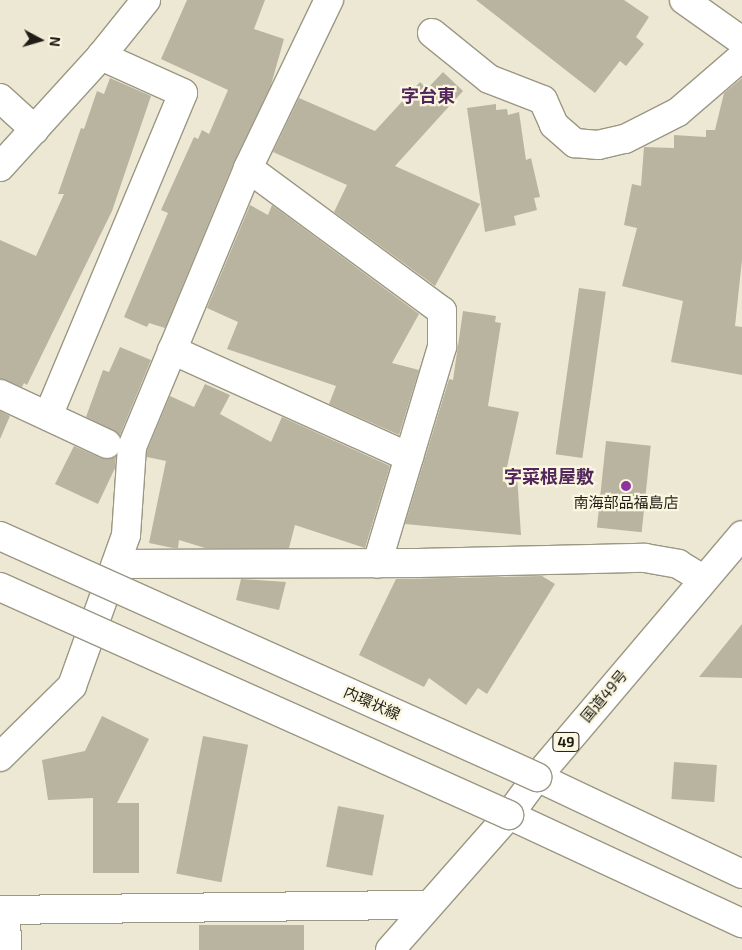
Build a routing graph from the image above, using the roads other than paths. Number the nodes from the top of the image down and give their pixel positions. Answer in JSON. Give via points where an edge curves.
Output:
{"nodes":[{"id":1,"x":146,"y":0,"type":"edge"},
{"id":2,"x":329,"y":0,"type":"edge"},
{"id":3,"x":684,"y":0,"type":"edge"},
{"id":4,"x":432,"y":32,"type":"dead end"},
{"id":5,"x":742,"y":41,"type":"edge"},
{"id":6,"x":101,"y":56,"type":"junction"},
{"id":7,"x":742,"y":57,"type":"edge"},
{"id":8,"x":0,"y":98,"type":"edge"},
{"id":9,"x":35,"y":130,"type":"junction"},
{"id":10,"x":0,"y":167,"type":"edge"},
{"id":11,"x":248,"y":168,"type":"junction"},
{"id":12,"x":172,"y":350,"type":"junction"},
{"id":13,"x":0,"y":394,"type":"edge"},
{"id":14,"x":48,"y":416,"type":"junction"},
{"id":15,"x":107,"y":444,"type":"dead end"},
{"id":16,"x":410,"y":457,"type":"junction"},
{"id":17,"x":742,"y":535,"type":"edge"},
{"id":18,"x":0,"y":536,"type":"edge"},
{"id":19,"x":377,"y":563,"type":"junction"},
{"id":20,"x":116,"y":564,"type":"junction"},
{"id":21,"x":704,"y":579,"type":"junction"},
{"id":22,"x":0,"y":587,"type":"edge"},
{"id":23,"x":0,"y":757,"type":"edge"},
{"id":24,"x":537,"y":777,"type":"junction"},
{"id":25,"x":509,"y":815,"type":"junction"},
{"id":26,"x":742,"y":874,"type":"edge"},
{"id":27,"x":427,"y":905,"type":"junction"},
{"id":28,"x":3,"y":910,"type":"edge"},
{"id":29,"x":742,"y":923,"type":"edge"},
{"id":30,"x":7,"y":950,"type":"edge"},
{"id":31,"x":390,"y":950,"type":"edge"}],
"edges":[{"from":1,"to":6,"type":"main road"},
{"from":2,"to":11,"type":"main road"},
{"from":3,"to":5,"type":"main road"},
{"from":4,"to":7,"type":"main road","via":[[489,79],[544,100],[554,125],[574,143],[598,145],[624,138],[678,112]]},
{"from":6,"to":9,"type":"main road"},
{"from":6,"to":14,"type":"main road","via":[[183,93]]},
{"from":8,"to":9,"type":"main road"},
{"from":9,"to":10,"type":"main road"},
{"from":11,"to":12,"type":"main road"},
{"from":11,"to":16,"type":"main road","via":[[442,311],[442,347]]},
{"from":12,"to":16,"type":"main road"},
{"from":12,"to":20,"type":"main road","via":[[132,447],[126,536]]},
{"from":13,"to":14,"type":"main road"},
{"from":14,"to":15,"type":"main road"},
{"from":16,"to":19,"type":"main road"},
{"from":17,"to":21,"type":"main road","name":"国道49号","number":"49"},
{"from":18,"to":24,"type":"main road","name":"内環状線","bridge":true},
{"from":19,"to":20,"type":"main road"},
{"from":19,"to":21,"type":"main road","via":[[645,558],[678,564]]},
{"from":20,"to":23,"type":"main road","via":[[72,686]]},
{"from":21,"to":24,"type":"main road","name":"国道49号","number":"49"},
{"from":22,"to":25,"type":"main road","bridge":true},
{"from":24,"to":25,"type":"main road","name":"国道49号","number":"49"},
{"from":24,"to":26,"type":"main road","name":"内環状線"},
{"from":25,"to":27,"type":"main road","name":"国道49号","number":"49"},
{"from":25,"to":29,"type":"main road"},
{"from":27,"to":28,"type":"main road"},
{"from":27,"to":31,"type":"main road","name":"国道49号","number":"49"},
{"from":28,"to":30,"type":"main road"}]}
